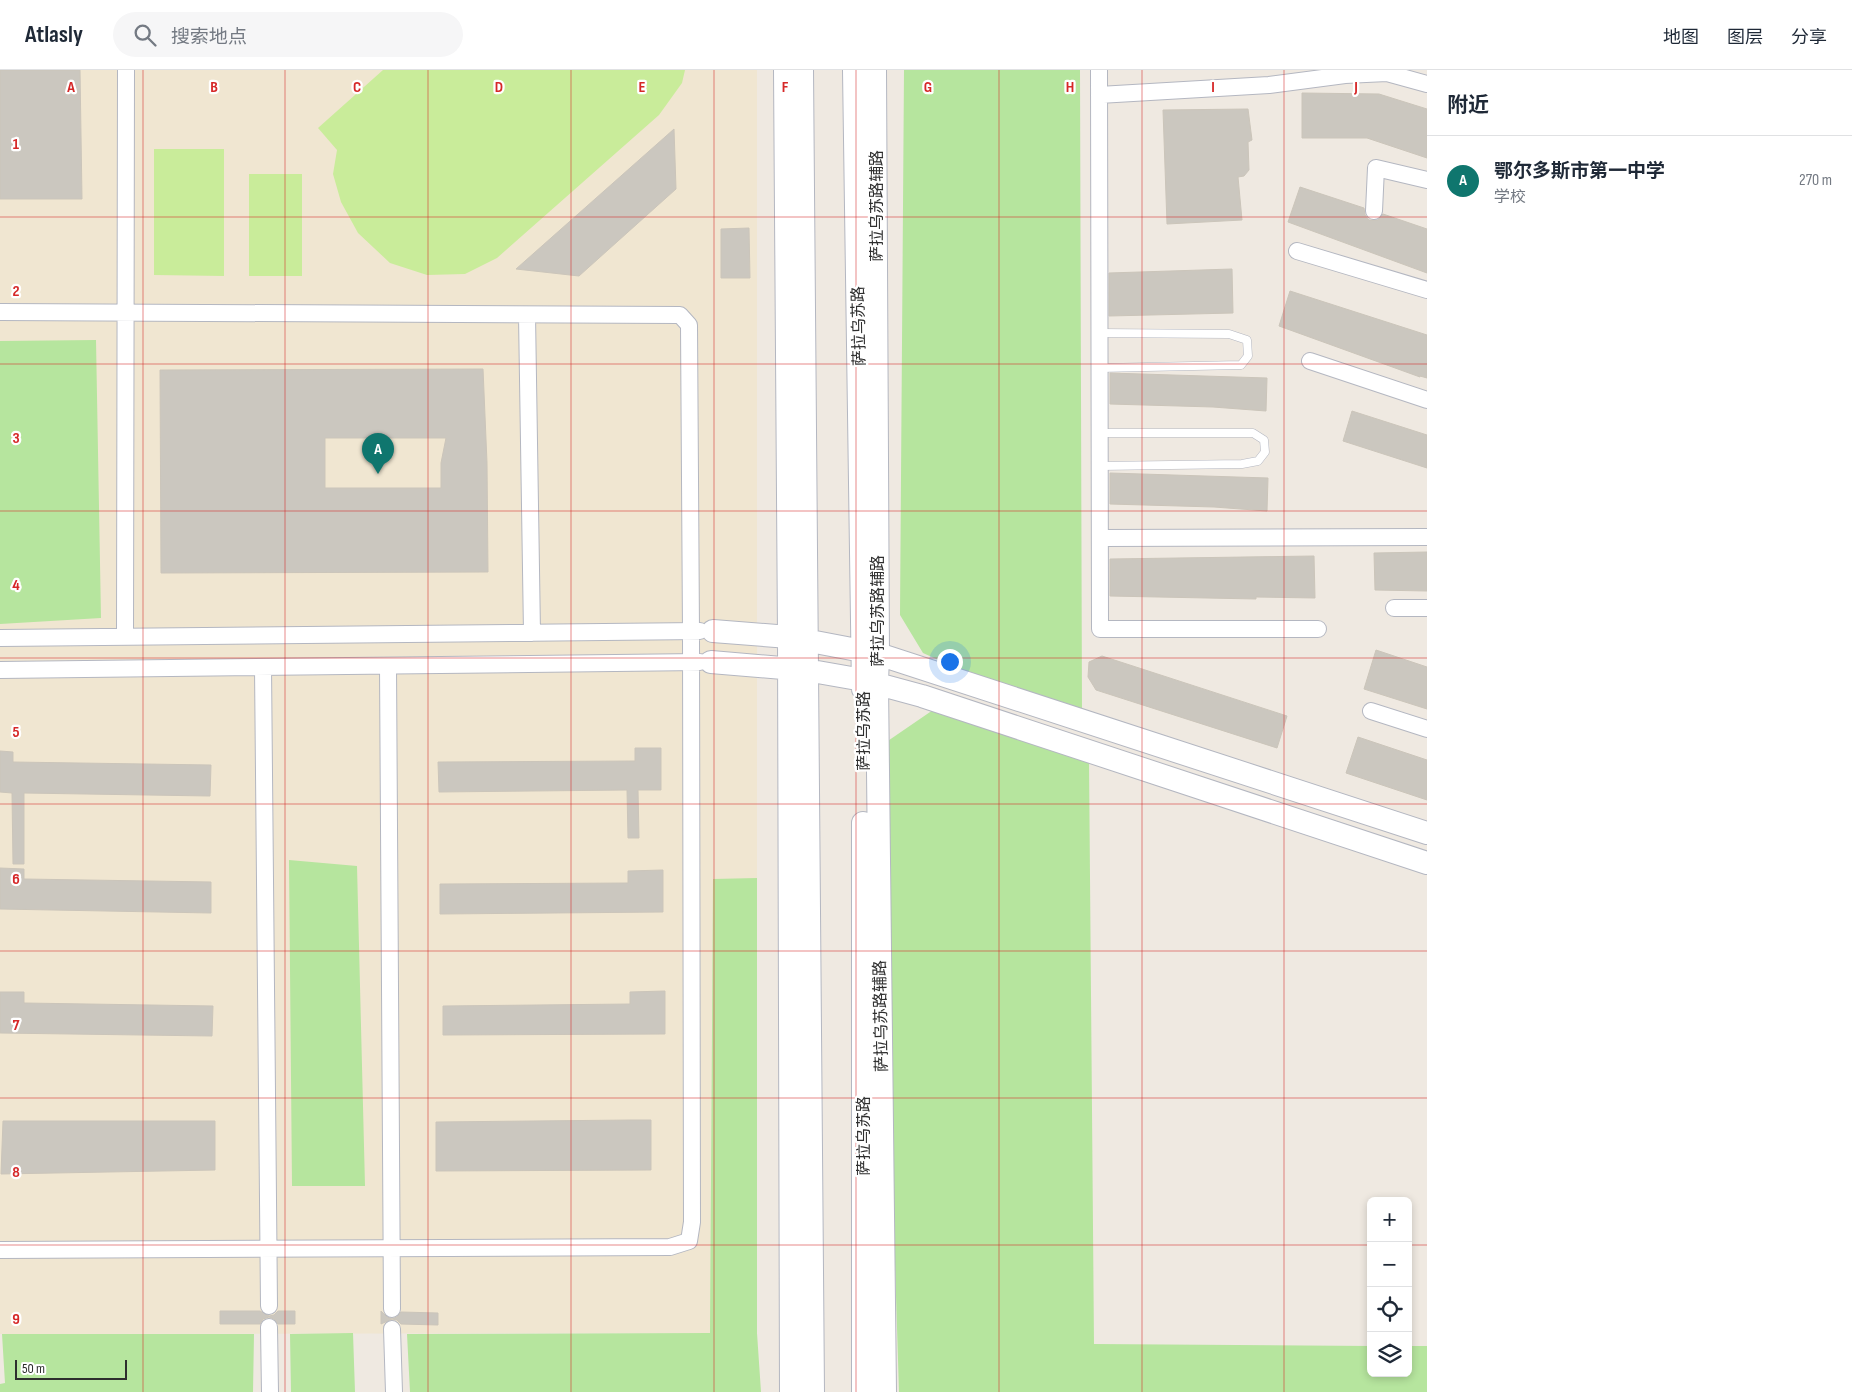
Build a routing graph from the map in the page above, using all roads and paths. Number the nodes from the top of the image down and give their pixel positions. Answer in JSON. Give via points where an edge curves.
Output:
{"nodes":[{"id":1,"x":126,"y":70,"type":"edge"},
{"id":2,"x":785,"y":70,"type":"edge"},
{"id":3,"x":802,"y":70,"type":"edge"},
{"id":4,"x":854,"y":70,"type":"edge"},
{"id":5,"x":875,"y":70,"type":"edge"},
{"id":6,"x":1099,"y":70,"type":"edge"},
{"id":7,"x":1345,"y":72,"type":"edge"},
{"id":8,"x":1427,"y":84,"type":"edge"},
{"id":9,"x":1099,"y":95,"type":"junction"},
{"id":10,"x":1427,"y":180,"type":"edge"},
{"id":11,"x":1374,"y":212,"type":"dead end"},
{"id":12,"x":1297,"y":251,"type":"dead end"},
{"id":13,"x":1427,"y":290,"type":"edge"},
{"id":14,"x":0,"y":312,"type":"edge"},
{"id":15,"x":125,"y":313,"type":"junction"},
{"id":16,"x":527,"y":315,"type":"junction"},
{"id":17,"x":1099,"y":333,"type":"junction"},
{"id":18,"x":1310,"y":361,"type":"dead end"},
{"id":19,"x":1099,"y":368,"type":"junction"},
{"id":20,"x":1427,"y":400,"type":"edge"},
{"id":21,"x":1099,"y":433,"type":"junction"},
{"id":22,"x":1100,"y":466,"type":"junction"},
{"id":23,"x":1427,"y":536,"type":"edge"},
{"id":24,"x":1100,"y":538,"type":"junction"},
{"id":25,"x":1394,"y":608,"type":"dead end"},
{"id":26,"x":1427,"y":608,"type":"edge"},
{"id":27,"x":1318,"y":629,"type":"dead end"},
{"id":28,"x":702,"y":631,"type":"junction"},
{"id":29,"x":532,"y":633,"type":"junction"},
{"id":30,"x":125,"y":637,"type":"junction"},
{"id":31,"x":0,"y":638,"type":"edge"},
{"id":32,"x":798,"y":639,"type":"junction"},
{"id":33,"x":870,"y":653,"type":"junction"},
{"id":34,"x":700,"y":662,"type":"junction"},
{"id":35,"x":388,"y":666,"type":"junction"},
{"id":36,"x":263,"y":667,"type":"junction"},
{"id":37,"x":798,"y":669,"type":"junction"},
{"id":38,"x":0,"y":670,"type":"edge"},
{"id":39,"x":870,"y":681,"type":"junction"},
{"id":40,"x":1371,"y":711,"type":"dead end"},
{"id":41,"x":1427,"y":729,"type":"edge"},
{"id":42,"x":1427,"y":833,"type":"edge"},
{"id":43,"x":1427,"y":863,"type":"edge"},
{"id":44,"x":391,"y":1248,"type":"junction"},
{"id":45,"x":269,"y":1249,"type":"junction"},
{"id":46,"x":0,"y":1250,"type":"edge"},
{"id":47,"x":269,"y":1306,"type":"dead end"},
{"id":48,"x":392,"y":1309,"type":"dead end"},
{"id":49,"x":269,"y":1327,"type":"dead end"},
{"id":50,"x":392,"y":1329,"type":"dead end"},
{"id":51,"x":270,"y":1392,"type":"edge"},
{"id":52,"x":394,"y":1392,"type":"edge"},
{"id":53,"x":791,"y":1392,"type":"edge"},
{"id":54,"x":813,"y":1392,"type":"edge"},
{"id":55,"x":863,"y":1392,"type":"edge"},
{"id":56,"x":885,"y":1392,"type":"edge"}],
"edges":[{"from":1,"to":15,"type":"street"},
{"from":2,"to":32,"type":"street"},
{"from":3,"to":32,"type":"street"},
{"from":4,"to":33,"type":"street","name":"萨拉乌苏路"},
{"from":5,"to":33,"type":"street","name":"萨拉乌苏路辅路"},
{"from":6,"to":9,"type":"street"},
{"from":7,"to":8,"type":"street","via":[[1387,73]]},
{"from":7,"to":9,"type":"street","via":[[1269,85]]},
{"from":9,"to":17,"type":"street"},
{"from":10,"to":11,"type":"street","via":[[1376,168]]},
{"from":12,"to":13,"type":"street"},
{"from":14,"to":15,"type":"street"},
{"from":15,"to":16,"type":"street"},
{"from":15,"to":30,"type":"street"},
{"from":16,"to":28,"type":"street","via":[[680,315],[688,324]]},
{"from":16,"to":29,"type":"street"},
{"from":17,"to":19,"type":"street"},
{"from":17,"to":19,"type":"lane","via":[[1229,334],[1247,340],[1248,356],[1241,365]]},
{"from":18,"to":20,"type":"street"},
{"from":19,"to":21,"type":"street"},
{"from":21,"to":22,"type":"street"},
{"from":21,"to":22,"type":"lane","via":[[1253,432],[1264,440],[1265,452],[1258,462],[1242,464]]},
{"from":22,"to":24,"type":"street"},
{"from":23,"to":24,"type":"street"},
{"from":24,"to":27,"type":"street","via":[[1100,629]]},
{"from":25,"to":26,"type":"street"},
{"from":28,"to":29,"type":"street"},
{"from":28,"to":32,"type":"street"},
{"from":28,"to":34,"type":"street"},
{"from":29,"to":30,"type":"street"},
{"from":30,"to":31,"type":"street"},
{"from":32,"to":33,"type":"street"},
{"from":32,"to":37,"type":"street"},
{"from":33,"to":39,"type":"street","name":"萨拉乌苏路"},
{"from":33,"to":42,"type":"street"},
{"from":34,"to":35,"type":"street"},
{"from":34,"to":37,"type":"street"},
{"from":34,"to":44,"type":"street","via":[[692,1222],[689,1240],[670,1247]]},
{"from":35,"to":36,"type":"street"},
{"from":35,"to":44,"type":"street"},
{"from":36,"to":38,"type":"street"},
{"from":36,"to":45,"type":"street"},
{"from":37,"to":39,"type":"street"},
{"from":37,"to":53,"type":"street"},
{"from":37,"to":54,"type":"street"},
{"from":39,"to":43,"type":"street"},
{"from":39,"to":55,"type":"street","name":"萨拉乌苏路"},
{"from":39,"to":56,"type":"street","name":"萨拉乌苏路辅路"},
{"from":40,"to":41,"type":"street"},
{"from":44,"to":45,"type":"street"},
{"from":44,"to":48,"type":"street"},
{"from":45,"to":46,"type":"street"},
{"from":45,"to":47,"type":"street"},
{"from":49,"to":51,"type":"street"},
{"from":50,"to":52,"type":"street"}]}
